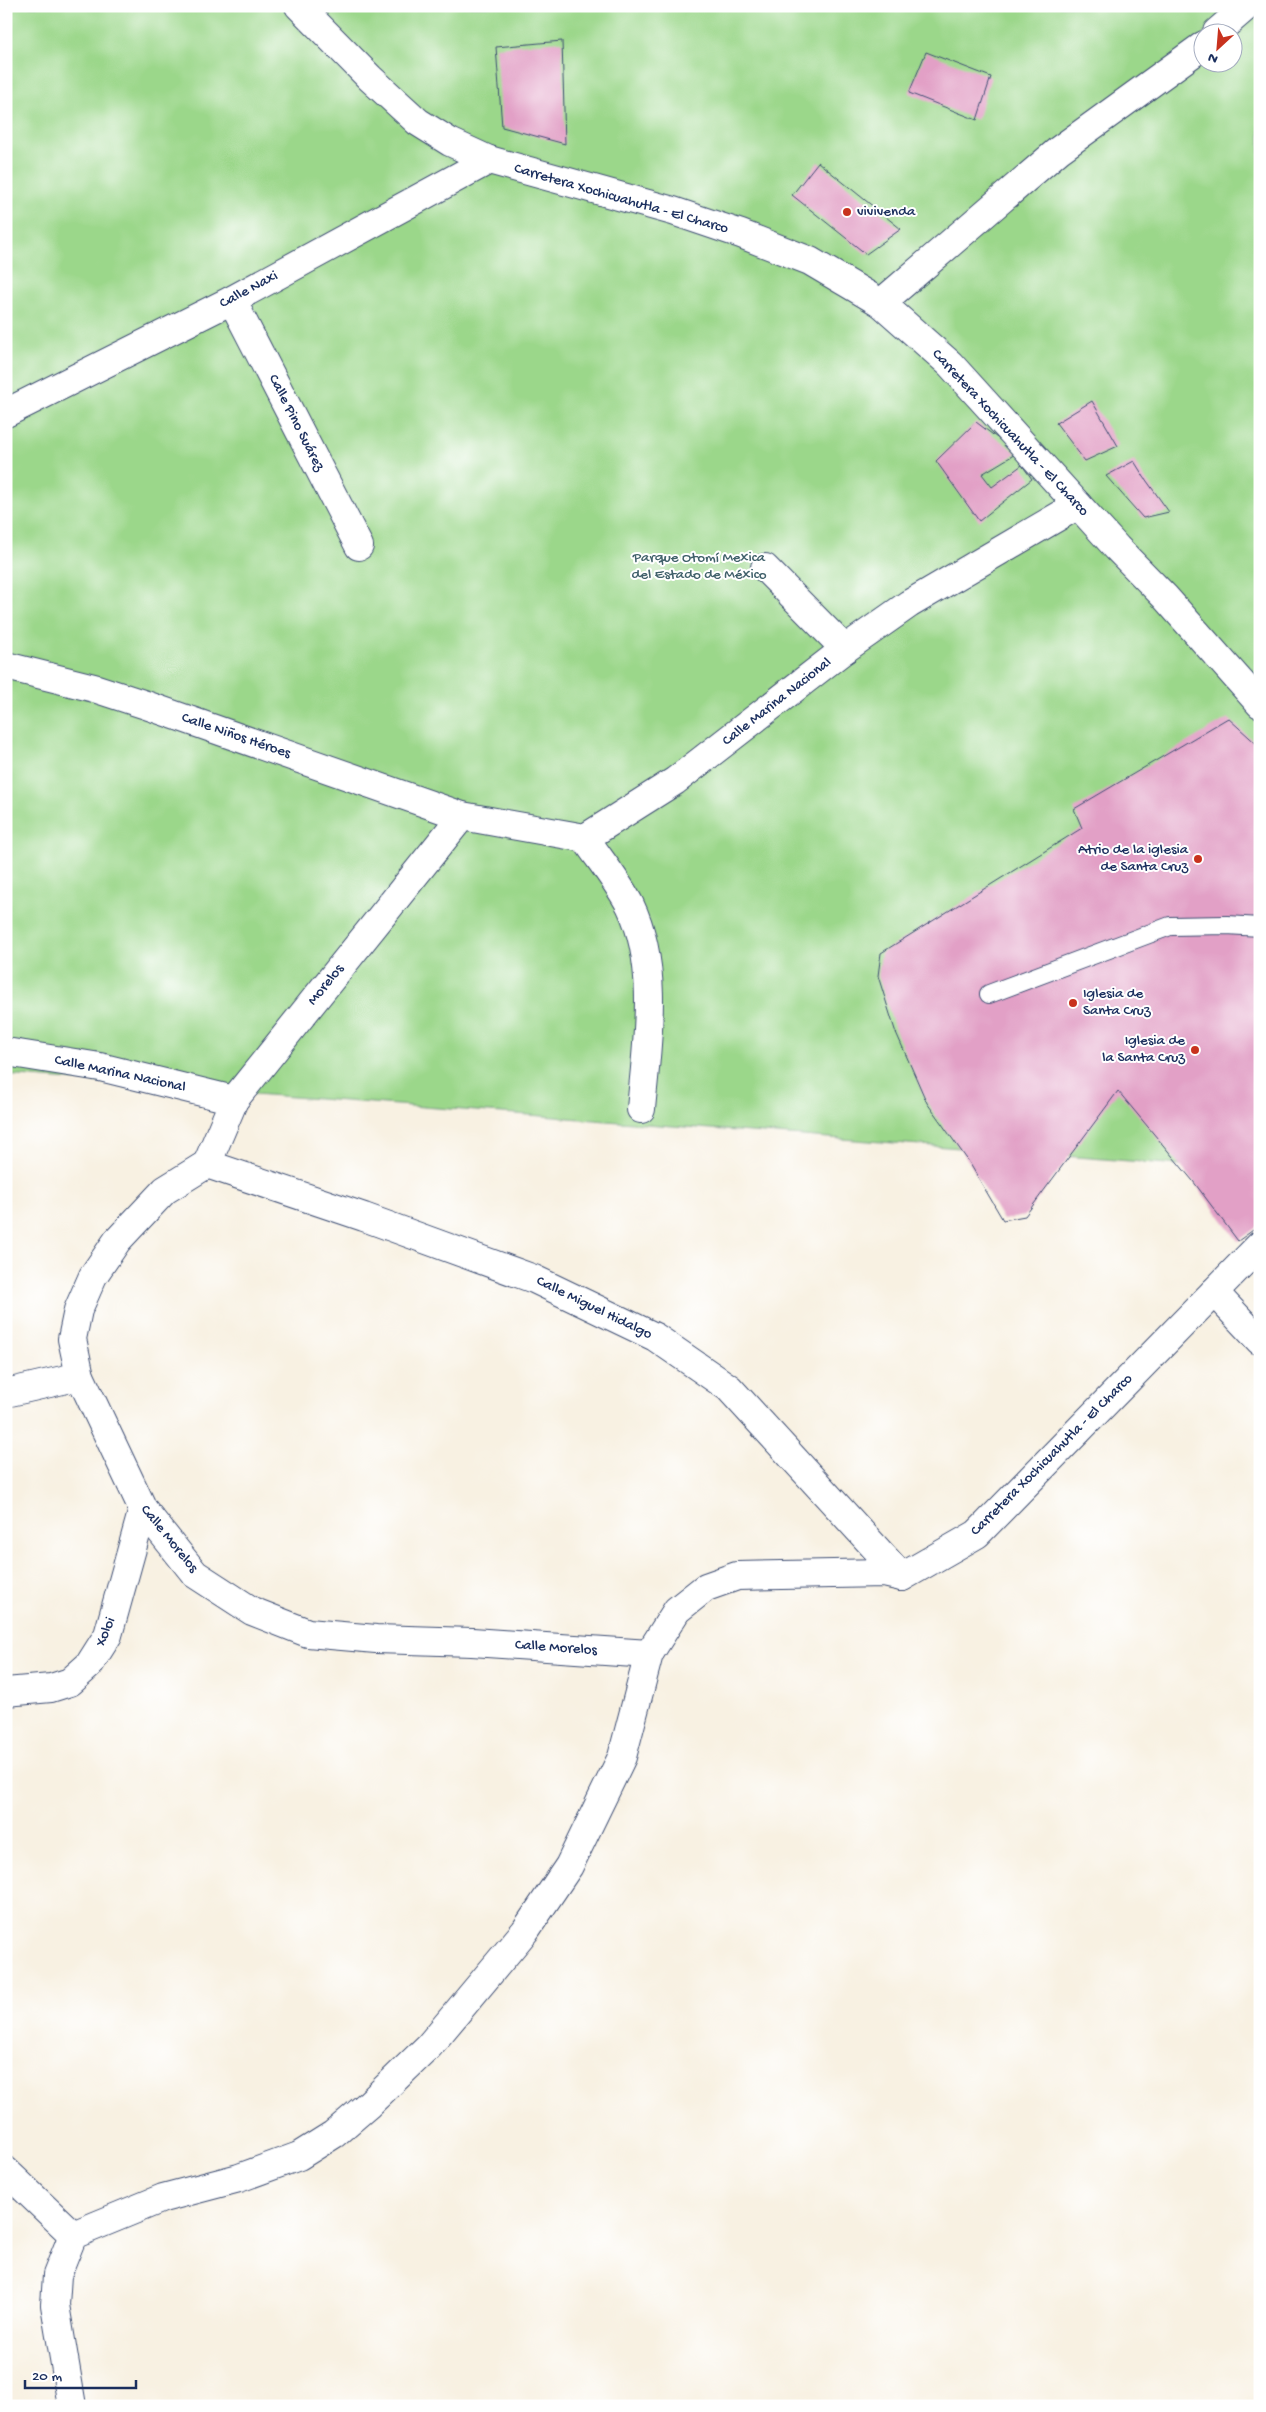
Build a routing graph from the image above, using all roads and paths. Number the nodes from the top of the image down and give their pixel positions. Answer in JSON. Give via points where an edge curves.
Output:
{"nodes":[{"id":1,"x":299,"y":6,"type":"edge"},
{"id":2,"x":1247,"y":6,"type":"edge"},
{"id":3,"x":1229,"y":22,"type":"edge"},
{"id":4,"x":1194,"y":52,"type":"edge"},
{"id":5,"x":489,"y":160,"type":"junction"},
{"id":6,"x":232,"y":300,"type":"junction"},
{"id":7,"x":881,"y":303,"type":"junction"},
{"id":8,"x":6,"y":413,"type":"edge"},
{"id":9,"x":1078,"y":505,"type":"junction"},
{"id":10,"x":359,"y":546,"type":"dead end"},
{"id":11,"x":764,"y":568,"type":"dead end"},
{"id":12,"x":845,"y":649,"type":"junction"},
{"id":13,"x":6,"y":666,"type":"edge"},
{"id":14,"x":1259,"y":700,"type":"edge"},
{"id":15,"x":462,"y":816,"type":"junction"},
{"id":16,"x":585,"y":838,"type":"junction"},
{"id":17,"x":1260,"y":927,"type":"edge"},
{"id":18,"x":990,"y":994,"type":"dead end"},
{"id":19,"x":6,"y":1052,"type":"edge"},
{"id":20,"x":234,"y":1100,"type":"junction"},
{"id":21,"x":641,"y":1109,"type":"dead end"},
{"id":22,"x":207,"y":1164,"type":"junction"},
{"id":23,"x":1260,"y":1245,"type":"edge"},
{"id":24,"x":1214,"y":1292,"type":"junction"},
{"id":25,"x":1260,"y":1341,"type":"edge"},
{"id":26,"x":80,"y":1376,"type":"junction"},
{"id":27,"x":6,"y":1393,"type":"edge"},
{"id":28,"x":143,"y":1509,"type":"junction"},
{"id":29,"x":902,"y":1578,"type":"junction"},
{"id":30,"x":649,"y":1654,"type":"junction"},
{"id":31,"x":6,"y":1692,"type":"edge"},
{"id":32,"x":6,"y":2171,"type":"edge"},
{"id":33,"x":73,"y":2235,"type":"junction"},
{"id":34,"x":72,"y":2406,"type":"edge"}],
"edges":[{"from":1,"to":5,"type":"street","name":"Carretera Xochicuahutla - El Charco","via":[[418,122],[450,142]]},
{"from":2,"to":3,"type":"street"},
{"from":4,"to":7,"type":"street","via":[[1059,150]]},
{"from":5,"to":6,"type":"street","name":"Calle Naxi"},
{"from":5,"to":7,"type":"street","name":"Carretera Xochicuahutla - El Charco","via":[[673,211],[741,234],[810,261]]},
{"from":6,"to":8,"type":"street","name":"Calle Naxi"},
{"from":6,"to":10,"type":"street","name":"Calle Pino Suárez"},
{"from":7,"to":9,"type":"street","name":"Carretera Xochicuahutla - El Charco","via":[[950,364]]},
{"from":9,"to":12,"type":"street","name":"Calle Marina Nacional","via":[[909,604]]},
{"from":9,"to":14,"type":"street","name":"Carretera Xochicuahutla - El Charco"},
{"from":11,"to":12,"type":"street"},
{"from":12,"to":16,"type":"street","name":"Calle Marina Nacional","via":[[675,781]]},
{"from":13,"to":15,"type":"street","name":"Calle Niños Héroes","via":[[94,688]]},
{"from":15,"to":16,"type":"street"},
{"from":15,"to":20,"type":"street","name":"Morelos"},
{"from":16,"to":21,"type":"street","via":[[630,905],[642,942],[648,979],[648,1029]]},
{"from":17,"to":18,"type":"lane","via":[[1170,926]]},
{"from":19,"to":20,"type":"street","name":"Calle Marina Nacional","via":[[100,1067]]},
{"from":20,"to":22,"type":"street","name":"Morelos"},
{"from":22,"to":26,"type":"street","name":"Calle Morelos","via":[[165,1190],[117,1240],[94,1276],[78,1310],[72,1339]]},
{"from":22,"to":29,"type":"street","name":"Calle Miguel Hidalgo","via":[[534,1279],[655,1337],[729,1388]]},
{"from":23,"to":24,"type":"street","name":"Carretera Xochicuahutla - El Charco"},
{"from":24,"to":25,"type":"street"},
{"from":24,"to":29,"type":"street","name":"Carretera Xochicuahutla - El Charco","via":[[977,1534]]},
{"from":26,"to":27,"type":"street"},
{"from":26,"to":28,"type":"street","name":"Calle Morelos"},
{"from":28,"to":30,"type":"street","name":"Calle Morelos","via":[[195,1574],[252,1611],[308,1633]]},
{"from":28,"to":31,"type":"street","name":"Xoloi","via":[[108,1635],[89,1665],[70,1682],[51,1688]]},
{"from":29,"to":30,"type":"street","via":[[884,1573],[737,1576],[706,1587],[677,1610]]},
{"from":30,"to":33,"type":"street","via":[[622,1758],[569,1866],[525,1931],[429,2046],[334,2134],[299,2156],[238,2178],[163,2198]]},
{"from":32,"to":33,"type":"street"},
{"from":33,"to":34,"type":"street","via":[[57,2275],[55,2305]]}]}
